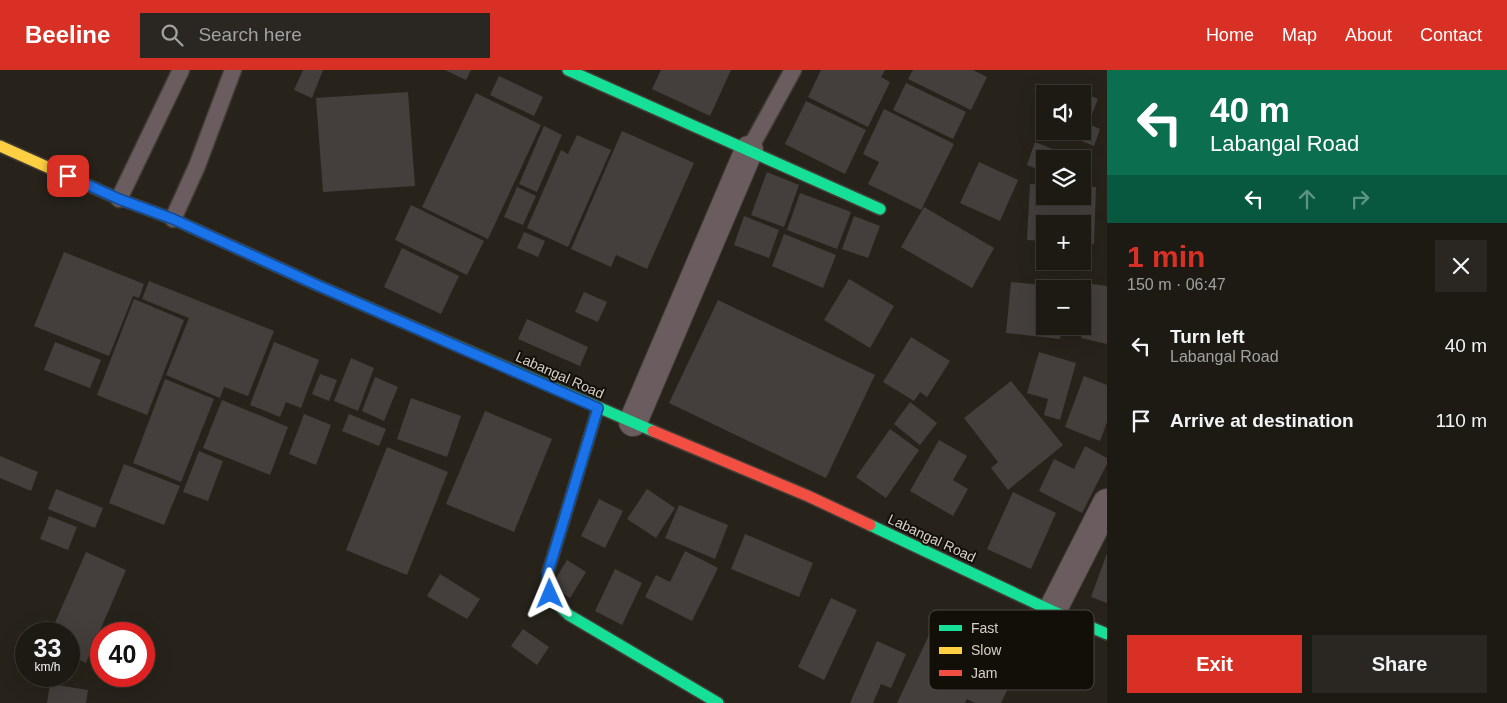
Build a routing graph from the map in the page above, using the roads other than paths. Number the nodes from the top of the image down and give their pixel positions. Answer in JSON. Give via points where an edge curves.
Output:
{"nodes":[{"id":1,"x":181,"y":70,"type":"edge"},
{"id":2,"x":233,"y":70,"type":"edge"},
{"id":3,"x":568,"y":70,"type":"edge"},
{"id":4,"x":793,"y":70,"type":"edge"},
{"id":5,"x":0,"y":146,"type":"edge"},
{"id":6,"x":749,"y":150,"type":"junction"},
{"id":7,"x":119,"y":199,"type":"junction"},
{"id":8,"x":880,"y":209,"type":"dead end"},
{"id":9,"x":173,"y":219,"type":"junction"},
{"id":10,"x":598,"y":408,"type":"junction"},
{"id":11,"x":633,"y":422,"type":"junction"},
{"id":12,"x":1107,"y":503,"type":"edge"},
{"id":13,"x":1050,"y":610,"type":"edge"},
{"id":14,"x":1053,"y":610,"type":"edge"},
{"id":15,"x":1094,"y":629,"type":"edge"},
{"id":16,"x":1107,"y":634,"type":"edge"},
{"id":17,"x":718,"y":703,"type":"edge"}],
"edges":[{"from":1,"to":7,"type":"lane"},
{"from":2,"to":9,"type":"lane"},
{"from":3,"to":6,"type":"main road"},
{"from":4,"to":6,"type":"lane"},
{"from":5,"to":7,"type":"main road","name":"Labangal Road"},
{"from":6,"to":8,"type":"main road"},
{"from":6,"to":11,"type":"street"},
{"from":7,"to":9,"type":"main road","name":"Labangal Road"},
{"from":9,"to":10,"type":"main road","name":"Labangal Road"},
{"from":10,"to":11,"type":"main road","name":"Labangal Road"},
{"from":10,"to":17,"type":"main road","via":[[548,572],[550,594],[579,622]]},
{"from":11,"to":13,"type":"main road","name":"Labangal Road","via":[[808,496]]},
{"from":12,"to":14,"type":"street"},
{"from":15,"to":16,"type":"main road","name":"Labangal Road"}]}
